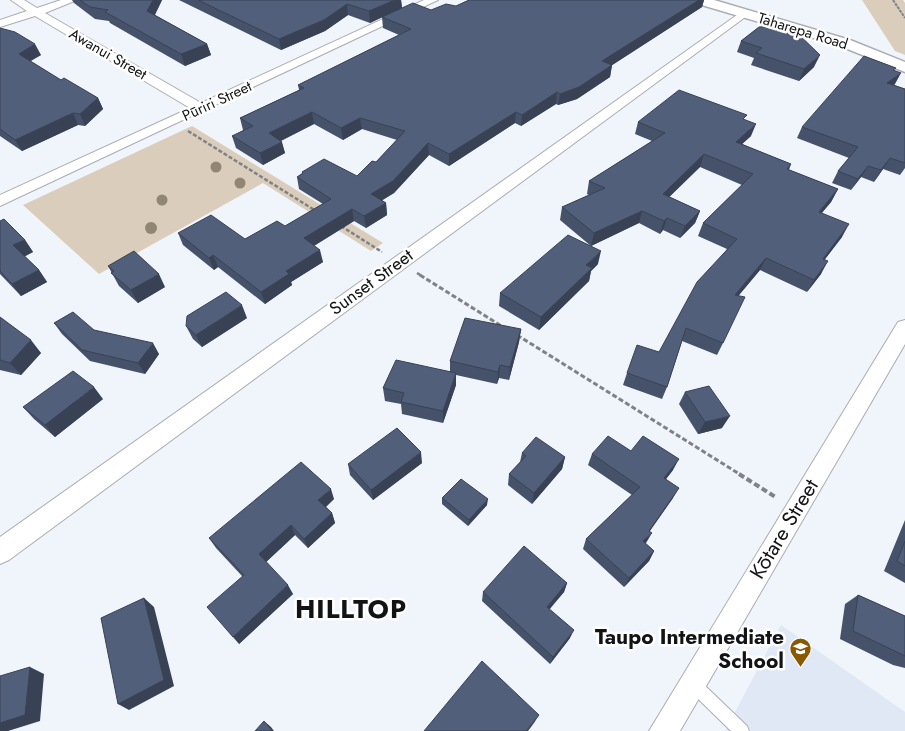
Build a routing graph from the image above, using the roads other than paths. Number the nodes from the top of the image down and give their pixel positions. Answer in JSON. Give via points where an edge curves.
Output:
{"nodes":[{"id":1,"x":16,"y":0,"type":"edge"},
{"id":2,"x":72,"y":0,"type":"edge"},
{"id":3,"x":433,"y":0,"type":"edge"},
{"id":4,"x":700,"y":0,"type":"edge"},
{"id":5,"x":36,"y":12,"type":"junction"},
{"id":6,"x":744,"y":13,"type":"junction"},
{"id":7,"x":0,"y":24,"type":"edge"},
{"id":8,"x":905,"y":67,"type":"edge"},
{"id":9,"x":200,"y":108,"type":"junction"},
{"id":10,"x":0,"y":201,"type":"edge"},
{"id":11,"x":905,"y":327,"type":"edge"},
{"id":12,"x":0,"y":552,"type":"edge"},
{"id":13,"x":692,"y":683,"type":"junction"},
{"id":14,"x":664,"y":731,"type":"edge"},
{"id":15,"x":742,"y":731,"type":"edge"}],
"edges":[{"from":1,"to":5,"type":"street","name":"Awanui Street"},
{"from":2,"to":5,"type":"street"},
{"from":3,"to":9,"type":"street","name":"Pūriri Street"},
{"from":4,"to":6,"type":"street","name":"Taharepa Road"},
{"from":5,"to":7,"type":"street"},
{"from":5,"to":9,"type":"street","name":"Awanui Street"},
{"from":6,"to":8,"type":"street","name":"Taharepa Road","via":[[845,43]]},
{"from":6,"to":12,"type":"street","name":"Sunset Street"},
{"from":9,"to":10,"type":"street","name":"Pūriri Street"},
{"from":11,"to":13,"type":"street","name":"Kōtare Street"},
{"from":13,"to":14,"type":"street","name":"Kōtare Street"},
{"from":13,"to":15,"type":"lane"}]}
